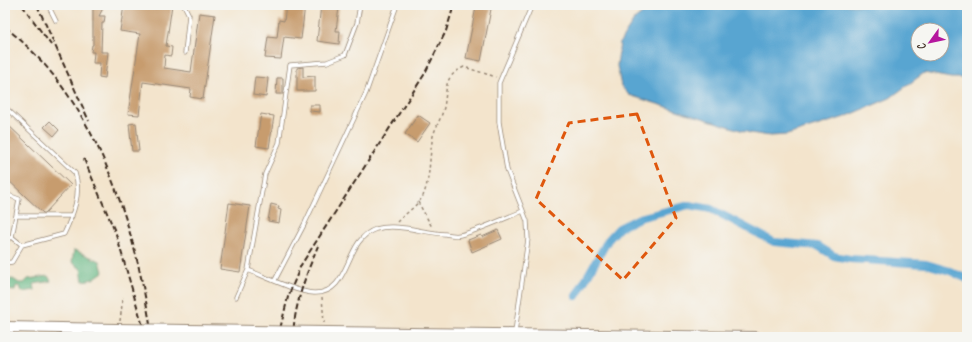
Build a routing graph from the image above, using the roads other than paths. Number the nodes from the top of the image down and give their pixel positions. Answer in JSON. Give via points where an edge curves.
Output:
{"nodes":[{"id":1,"x":48,"y":5,"type":"edge"},
{"id":2,"x":184,"y":5,"type":"edge"},
{"id":3,"x":360,"y":5,"type":"edge"},
{"id":4,"x":398,"y":5,"type":"edge"},
{"id":5,"x":532,"y":5,"type":"edge"},
{"id":6,"x":56,"y":21,"type":"dead end"},
{"id":7,"x":185,"y":53,"type":"dead end"},
{"id":8,"x":5,"y":107,"type":"edge"},
{"id":9,"x":5,"y":194,"type":"edge"},
{"id":10,"x":523,"y":211,"type":"junction"},
{"id":11,"x":16,"y":216,"type":"junction"},
{"id":12,"x":72,"y":216,"type":"junction"},
{"id":13,"x":12,"y":237,"type":"junction"},
{"id":14,"x":5,"y":241,"type":"edge"},
{"id":15,"x":22,"y":244,"type":"junction"},
{"id":16,"x":5,"y":263,"type":"edge"},
{"id":17,"x":248,"y":270,"type":"junction"},
{"id":18,"x":274,"y":280,"type":"junction"},
{"id":19,"x":236,"y":297,"type":"dead end"},
{"id":20,"x":5,"y":327,"type":"edge"},
{"id":21,"x":515,"y":333,"type":"junction"},
{"id":22,"x":755,"y":337,"type":"edge"}],
"edges":[{"from":1,"to":6,"type":"lane"},
{"from":2,"to":7,"type":"lane","via":[[189,15]]},
{"from":3,"to":17,"type":"lane","via":[[357,23],[345,55],[327,62],[290,65],[279,143],[265,174]]},
{"from":4,"to":18,"type":"lane","via":[[366,93],[305,223]]},
{"from":5,"to":10,"type":"lane","via":[[501,78],[498,122],[508,170]]},
{"from":8,"to":12,"type":"lane","via":[[75,173],[78,183]]},
{"from":9,"to":11,"type":"lane","via":[[18,199]]},
{"from":10,"to":18,"type":"lane","via":[[459,236],[392,227],[374,230],[360,239],[353,249],[341,279],[336,286],[328,290],[308,292]]},
{"from":10,"to":21,"type":"lane","via":[[527,221],[528,239]]},
{"from":11,"to":12,"type":"lane"},
{"from":11,"to":13,"type":"lane"},
{"from":12,"to":15,"type":"lane","via":[[64,234]]},
{"from":13,"to":14,"type":"lane"},
{"from":13,"to":15,"type":"lane"},
{"from":15,"to":16,"type":"lane","via":[[12,262]]},
{"from":17,"to":18,"type":"lane"},
{"from":17,"to":19,"type":"lane"},
{"from":20,"to":21,"type":"street","bridge":true,"via":[[326,328]]},
{"from":21,"to":22,"type":"street"}]}
